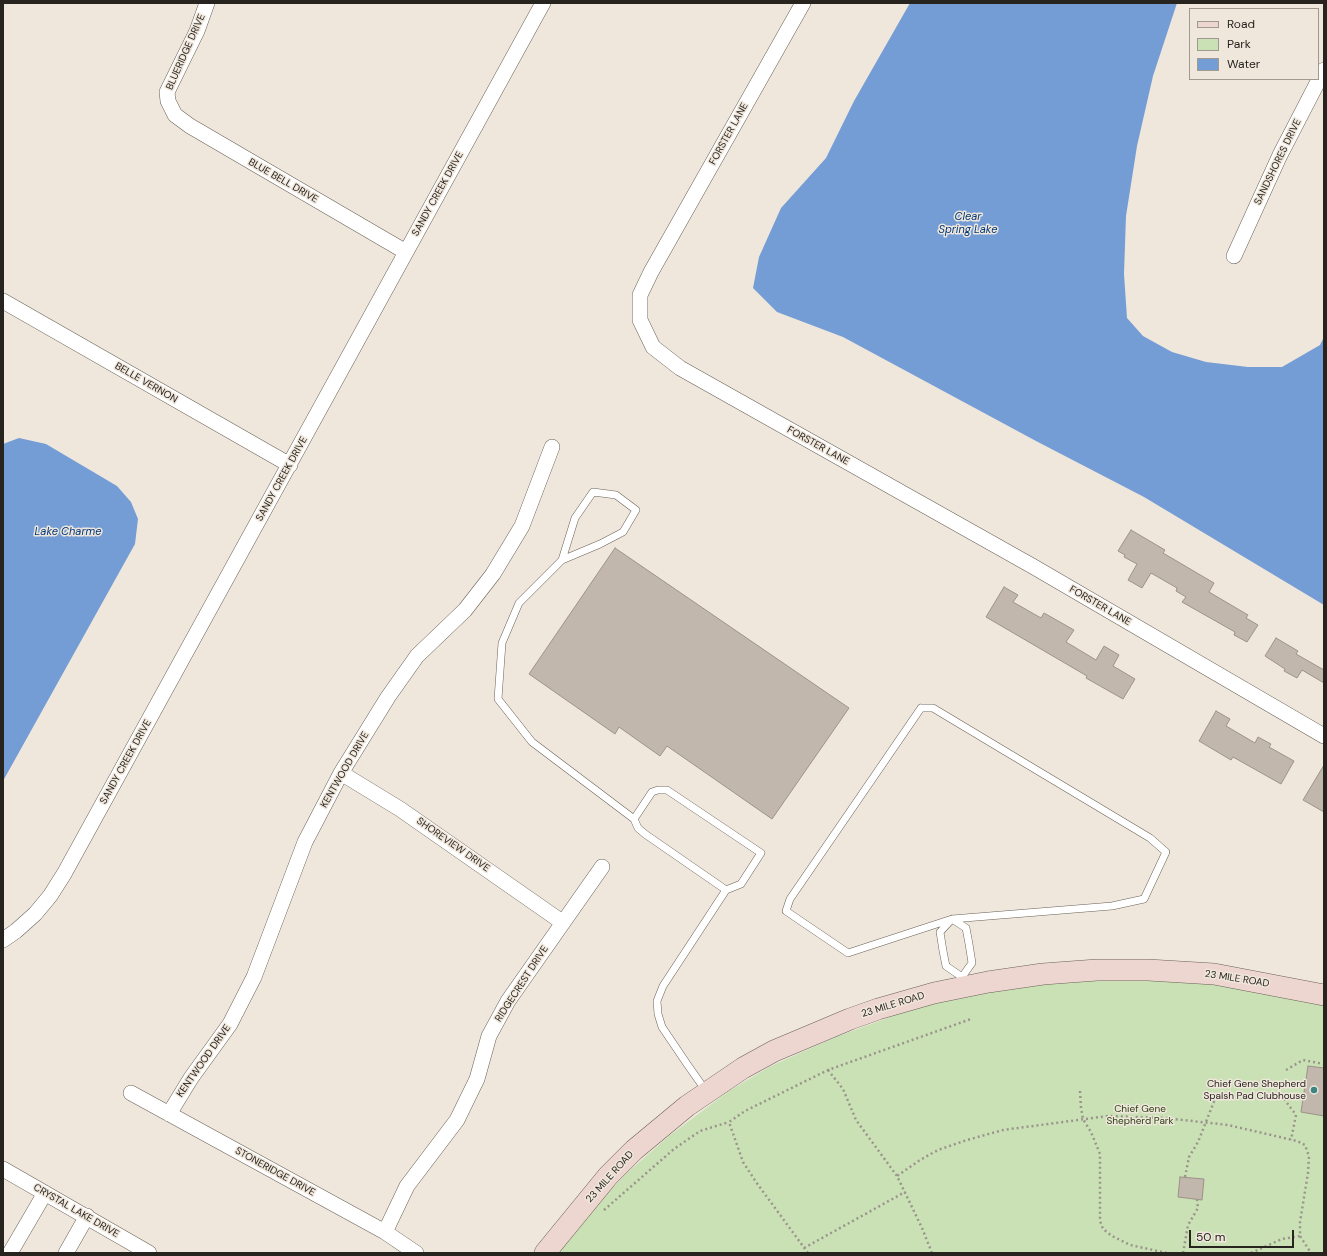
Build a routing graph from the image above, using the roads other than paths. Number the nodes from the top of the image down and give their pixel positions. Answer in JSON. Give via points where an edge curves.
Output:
{"nodes":[{"id":1,"x":207,"y":3,"type":"edge"},
{"id":2,"x":543,"y":3,"type":"edge"},
{"id":3,"x":803,"y":3,"type":"edge"},
{"id":4,"x":1324,"y":70,"type":"edge"},
{"id":5,"x":1319,"y":80,"type":"edge"},
{"id":6,"x":1319,"y":80,"type":"edge"},
{"id":7,"x":168,"y":101,"type":"joint"},
{"id":8,"x":406,"y":252,"type":"junction"},
{"id":9,"x":1234,"y":256,"type":"dead end"},
{"id":10,"x":3,"y":301,"type":"edge"},
{"id":11,"x":552,"y":447,"type":"dead end"},
{"id":12,"x":290,"y":465,"type":"junction"},
{"id":13,"x":562,"y":560,"type":"junction"},
{"id":14,"x":1324,"y":736,"type":"edge"},
{"id":15,"x":341,"y":773,"type":"junction"},
{"id":16,"x":634,"y":818,"type":"junction"},
{"id":17,"x":602,"y":867,"type":"dead end"},
{"id":18,"x":726,"y":890,"type":"junction"},
{"id":19,"x":952,"y":919,"type":"junction"},
{"id":20,"x":562,"y":922,"type":"junction"},
{"id":21,"x":3,"y":940,"type":"edge"},
{"id":22,"x":964,"y":982,"type":"junction"},
{"id":23,"x":1324,"y":994,"type":"edge"},
{"id":24,"x":708,"y":1092,"type":"junction"},
{"id":25,"x":132,"y":1093,"type":"dead end"},
{"id":26,"x":168,"y":1114,"type":"junction"},
{"id":27,"x":3,"y":1169,"type":"edge"},
{"id":28,"x":45,"y":1193,"type":"junction"},
{"id":29,"x":87,"y":1216,"type":"junction"},
{"id":30,"x":385,"y":1232,"type":"junction"},
{"id":31,"x":10,"y":1253,"type":"edge"},
{"id":32,"x":66,"y":1253,"type":"edge"},
{"id":33,"x":149,"y":1253,"type":"edge"},
{"id":34,"x":416,"y":1253,"type":"edge"},
{"id":35,"x":545,"y":1253,"type":"edge"}],
"edges":[{"from":1,"to":7,"type":"street","name":"BLUERIDGE DRIVE","via":[[197,31],[170,84],[167,92]]},
{"from":2,"to":8,"type":"street","name":"SANDY CREEK DRIVE"},
{"from":3,"to":14,"type":"street","name":"FORSTER LANE","via":[[640,295],[640,320],[653,347],[680,368],[1034,567]]},
{"from":4,"to":6,"type":"street","name":"SANDSHORES DRIVE"},
{"from":5,"to":9,"type":"street","name":"SANDSHORES DRIVE","via":[[1280,155]]},
{"from":7,"to":8,"type":"street","name":"BLUE BELL DRIVE","via":[[175,115],[190,126]]},
{"from":8,"to":12,"type":"street","name":"SANDY CREEK DRIVE"},
{"from":10,"to":12,"type":"street","name":"BELLE VERNON"},
{"from":11,"to":15,"type":"street","name":"KENTWOOD DRIVE","via":[[522,526],[492,574],[465,610],[417,656],[388,696]]},
{"from":12,"to":21,"type":"street","name":"SANDY CREEK DRIVE","via":[[64,874],[36,914]]},
{"from":13,"to":13,"type":"lane","via":[[623,532],[636,510],[616,495],[593,492],[575,518]]},
{"from":13,"to":16,"type":"lane","via":[[518,603],[502,643],[498,699],[532,742]]},
{"from":15,"to":20,"type":"street","name":"SHOREVIEW DRIVE","via":[[400,809]]},
{"from":15,"to":26,"type":"street","name":"KENTWOOD DRIVE","via":[[305,842],[254,978],[230,1024]]},
{"from":16,"to":18,"type":"lane","via":[[638,828],[645,834]]},
{"from":16,"to":18,"type":"lane","via":[[652,792],[667,790],[761,853],[741,884]]},
{"from":17,"to":20,"type":"street","name":"RIDGECREST DRIVE"},
{"from":18,"to":24,"type":"lane","via":[[663,986],[658,1001],[662,1027]]},
{"from":19,"to":19,"type":"lane","via":[[848,953],[786,911],[790,899],[921,708],[933,708],[940,712],[1150,838],[1166,852],[1144,899],[1112,906]]},
{"from":19,"to":22,"type":"lane","via":[[966,928],[970,944],[972,963]]},
{"from":19,"to":22,"type":"lane","via":[[940,932],[943,951],[946,966]]},
{"from":20,"to":30,"type":"street","name":"RIDGECREST DRIVE","via":[[508,1001],[489,1036],[477,1079],[457,1120],[407,1186]]},
{"from":22,"to":23,"type":"main road","name":"23 MILE ROAD","via":[[1097,970],[1148,970],[1214,974]]},
{"from":22,"to":24,"type":"main road","name":"23 MILE ROAD","via":[[850,1019],[774,1051]]},
{"from":24,"to":35,"type":"main road","name":"23 MILE ROAD","via":[[645,1141],[608,1176]]},
{"from":25,"to":26,"type":"street","name":"STONERIDGE DRIVE"},
{"from":26,"to":30,"type":"street","name":"STONERIDGE DRIVE"},
{"from":27,"to":28,"type":"street","name":"CRYSTAL LAKE DRIVE"},
{"from":28,"to":29,"type":"street","name":"CRYSTAL LAKE DRIVE"},
{"from":28,"to":31,"type":"street"},
{"from":29,"to":32,"type":"street"},
{"from":29,"to":33,"type":"street","name":"CRYSTAL LAKE DRIVE"},
{"from":30,"to":34,"type":"street","name":"STONERIDGE DRIVE"}]}
